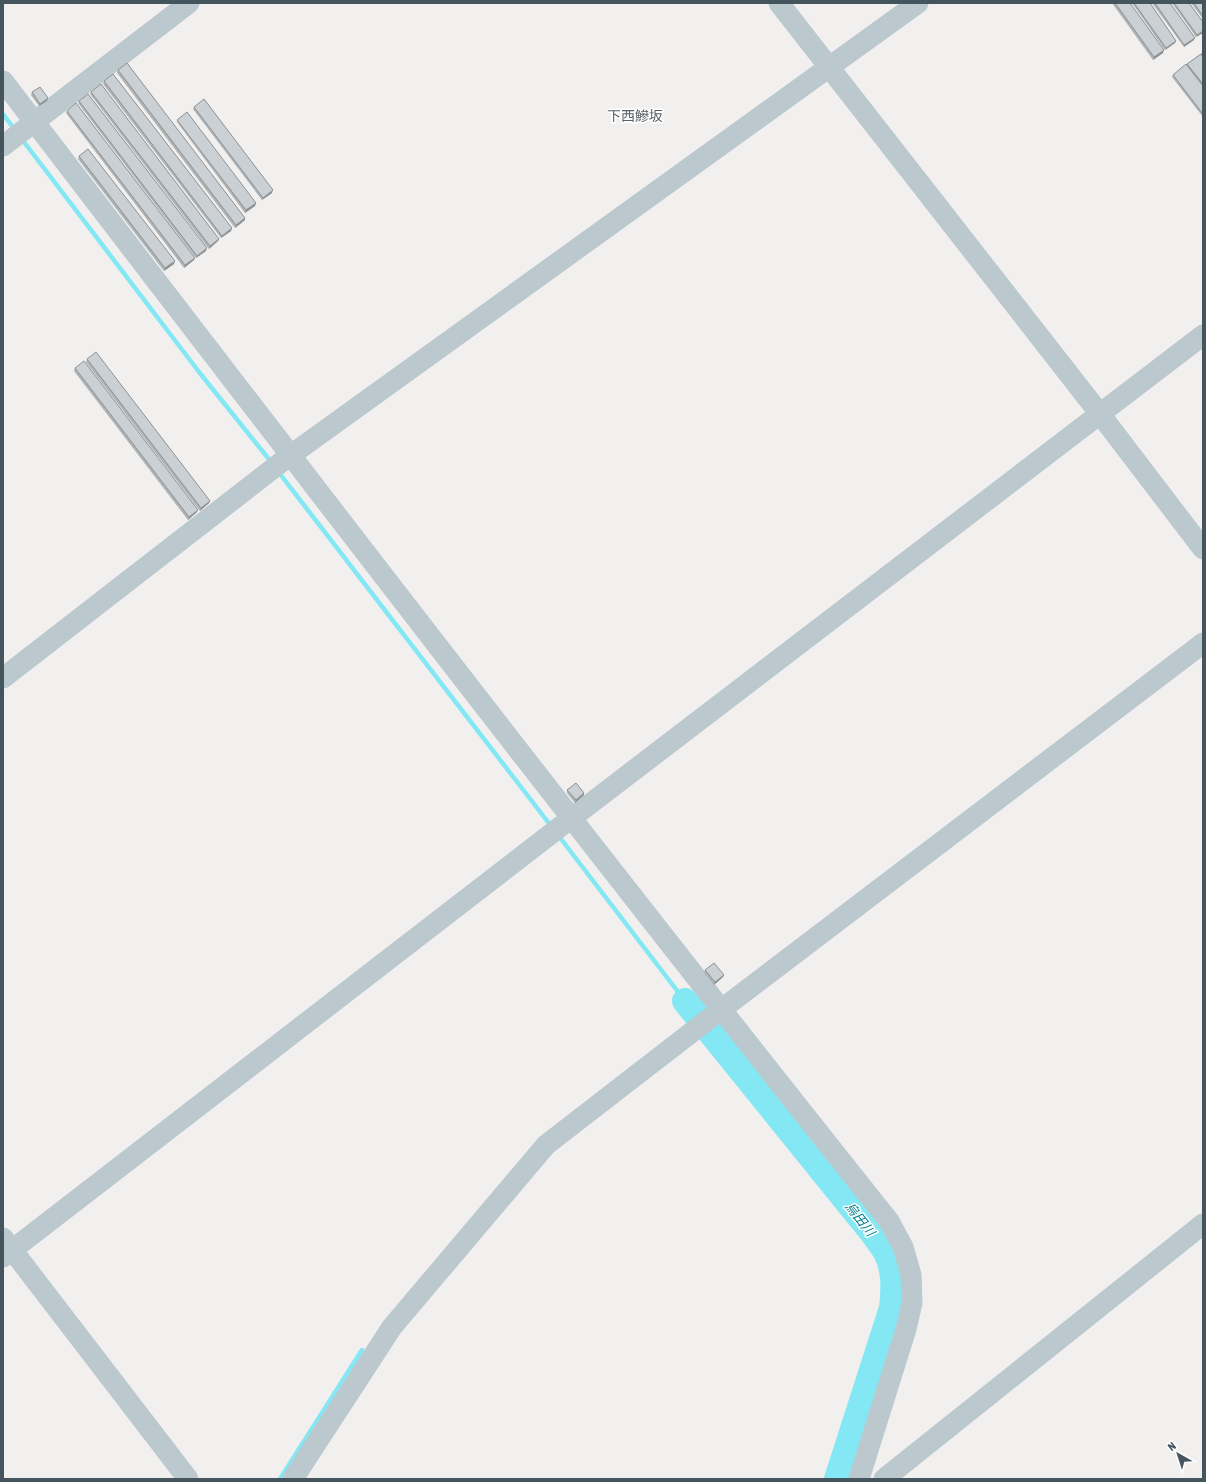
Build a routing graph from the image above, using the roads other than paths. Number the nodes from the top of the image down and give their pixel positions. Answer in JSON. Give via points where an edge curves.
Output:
{"nodes":[{"id":1,"x":190,"y":3,"type":"edge"},
{"id":2,"x":779,"y":3,"type":"edge"},
{"id":3,"x":918,"y":3,"type":"edge"},
{"id":4,"x":829,"y":68,"type":"junction"},
{"id":5,"x":3,"y":81,"type":"edge"},
{"id":6,"x":30,"y":126,"type":"junction"},
{"id":7,"x":5,"y":144,"type":"edge"},
{"id":8,"x":1203,"y":335,"type":"edge"},
{"id":9,"x":1100,"y":414,"type":"junction"},
{"id":10,"x":287,"y":458,"type":"junction"},
{"id":11,"x":1203,"y":549,"type":"edge"},
{"id":12,"x":1203,"y":643,"type":"edge"},
{"id":13,"x":3,"y":678,"type":"edge"},
{"id":14,"x":568,"y":821,"type":"junction"},
{"id":15,"x":717,"y":1012,"type":"junction"},
{"id":16,"x":1203,"y":1224,"type":"edge"},
{"id":17,"x":6,"y":1248,"type":"edge"},
{"id":18,"x":188,"y":1479,"type":"edge"},
{"id":19,"x":293,"y":1479,"type":"edge"},
{"id":20,"x":859,"y":1479,"type":"edge"},
{"id":21,"x":884,"y":1479,"type":"edge"}],
"edges":[{"from":1,"to":6,"type":"street"},
{"from":2,"to":4,"type":"street"},
{"from":3,"to":4,"type":"street"},
{"from":4,"to":9,"type":"street"},
{"from":4,"to":10,"type":"street"},
{"from":5,"to":6,"type":"street"},
{"from":6,"to":7,"type":"street"},
{"from":6,"to":10,"type":"street"},
{"from":8,"to":9,"type":"street"},
{"from":9,"to":11,"type":"street"},
{"from":9,"to":14,"type":"street"},
{"from":10,"to":13,"type":"street"},
{"from":10,"to":14,"type":"street"},
{"from":12,"to":15,"type":"street"},
{"from":14,"to":15,"type":"street"},
{"from":14,"to":17,"type":"street"},
{"from":15,"to":19,"type":"street","via":[[546,1145],[528,1164],[392,1327]]},
{"from":15,"to":20,"type":"street","via":[[890,1221],[903,1247],[911,1275],[912,1303]]},
{"from":16,"to":21,"type":"street"},
{"from":17,"to":18,"type":"street"}]}
